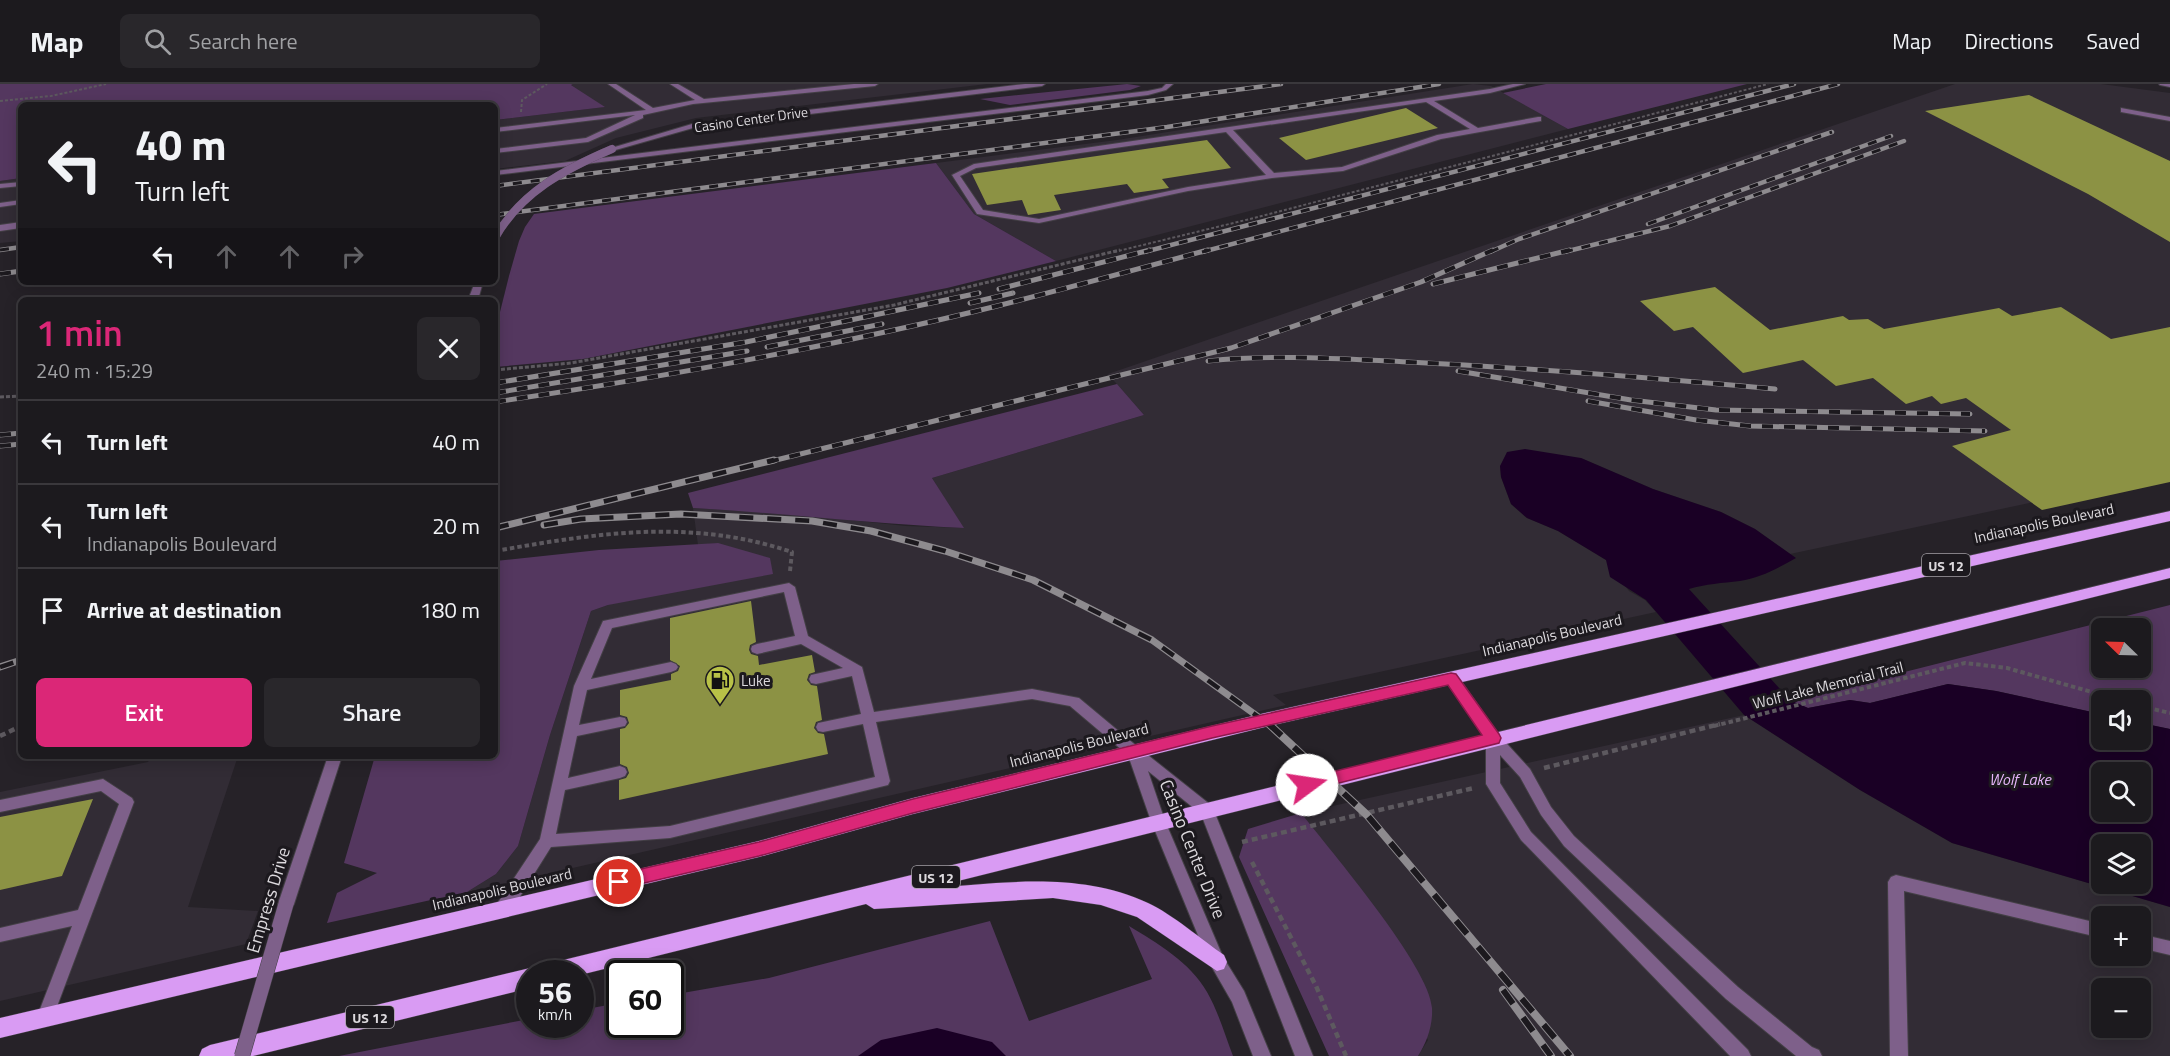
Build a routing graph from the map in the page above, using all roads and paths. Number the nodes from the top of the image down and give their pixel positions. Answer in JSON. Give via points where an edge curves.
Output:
{"nodes":[{"id":1,"x":106,"y":84,"type":"edge"},
{"id":2,"x":547,"y":84,"type":"edge"},
{"id":3,"x":611,"y":84,"type":"edge"},
{"id":4,"x":673,"y":84,"type":"edge"},
{"id":5,"x":875,"y":84,"type":"edge"},
{"id":6,"x":1042,"y":84,"type":"edge"},
{"id":7,"x":1170,"y":84,"type":"edge"},
{"id":8,"x":1522,"y":84,"type":"edge"},
{"id":9,"x":1768,"y":84,"type":"edge"},
{"id":10,"x":2162,"y":84,"type":"edge"},
{"id":11,"x":859,"y":85,"type":"edge"},
{"id":12,"x":2170,"y":85,"type":"edge"},
{"id":13,"x":1427,"y":100,"type":"junction"},
{"id":14,"x":0,"y":101,"type":"edge"},
{"id":15,"x":703,"y":101,"type":"junction"},
{"id":16,"x":2124,"y":110,"type":"dead end"},
{"id":17,"x":652,"y":111,"type":"junction"},
{"id":18,"x":1538,"y":118,"type":"dead end"},
{"id":19,"x":2170,"y":119,"type":"edge"},
{"id":20,"x":521,"y":127,"type":"junction"},
{"id":21,"x":1228,"y":129,"type":"junction"},
{"id":22,"x":498,"y":130,"type":"edge"},
{"id":23,"x":1477,"y":130,"type":"junction"},
{"id":24,"x":498,"y":151,"type":"edge"},
{"id":25,"x":498,"y":173,"type":"edge"},
{"id":26,"x":1272,"y":176,"type":"junction"},
{"id":27,"x":18,"y":184,"type":"edge"},
{"id":28,"x":0,"y":186,"type":"edge"},
{"id":29,"x":18,"y":202,"type":"edge"},
{"id":30,"x":0,"y":205,"type":"edge"},
{"id":31,"x":18,"y":225,"type":"edge"},
{"id":32,"x":0,"y":228,"type":"edge"},
{"id":33,"x":498,"y":232,"type":"edge"},
{"id":34,"x":498,"y":370,"type":"edge"},
{"id":35,"x":0,"y":396,"type":"edge"},
{"id":36,"x":18,"y":396,"type":"edge"},
{"id":37,"x":2170,"y":516,"type":"edge"},
{"id":38,"x":498,"y":550,"type":"edge"},
{"id":39,"x":2170,"y":573,"type":"edge"},
{"id":40,"x":789,"y":587,"type":"junction"},
{"id":41,"x":802,"y":639,"type":"junction"},
{"id":42,"x":757,"y":649,"type":"dead end"},
{"id":43,"x":671,"y":668,"type":"dead end"},
{"id":44,"x":857,"y":670,"type":"junction"},
{"id":45,"x":1451,"y":678,"type":"junction"},
{"id":46,"x":816,"y":679,"type":"dead end"},
{"id":47,"x":581,"y":686,"type":"junction"},
{"id":48,"x":2091,"y":692,"type":"edge"},
{"id":49,"x":2151,"y":709,"type":"edge"},
{"id":50,"x":2170,"y":713,"type":"edge"},
{"id":51,"x":868,"y":718,"type":"junction"},
{"id":52,"x":620,"y":722,"type":"dead end"},
{"id":53,"x":18,"y":727,"type":"edge"},
{"id":54,"x":823,"y":727,"type":"dead end"},
{"id":55,"x":570,"y":732,"type":"junction"},
{"id":56,"x":0,"y":736,"type":"edge"},
{"id":57,"x":1493,"y":738,"type":"junction"},
{"id":58,"x":1134,"y":752,"type":"junction"},
{"id":59,"x":333,"y":759,"type":"edge"},
{"id":60,"x":1541,"y":769,"type":"dead end"},
{"id":61,"x":620,"y":772,"type":"dead end"},
{"id":62,"x":559,"y":786,"type":"junction"},
{"id":63,"x":1443,"y":795,"type":"dead end"},
{"id":64,"x":0,"y":806,"type":"edge"},
{"id":65,"x":1207,"y":810,"type":"junction"},
{"id":66,"x":1158,"y":821,"type":"junction"},
{"id":67,"x":547,"y":841,"type":"junction"},
{"id":68,"x":838,"y":902,"type":"junction"},
{"id":69,"x":503,"y":909,"type":"junction"},
{"id":70,"x":83,"y":916,"type":"junction"},
{"id":71,"x":2091,"y":928,"type":"edge"},
{"id":72,"x":0,"y":935,"type":"edge"},
{"id":73,"x":2151,"y":944,"type":"edge"},
{"id":74,"x":2170,"y":948,"type":"edge"},
{"id":75,"x":594,"y":962,"type":"edge"},
{"id":76,"x":1217,"y":962,"type":"junction"},
{"id":77,"x":516,"y":981,"type":"edge"},
{"id":78,"x":45,"y":1017,"type":"junction"},
{"id":79,"x":0,"y":1028,"type":"edge"},
{"id":80,"x":210,"y":1056,"type":"edge"},
{"id":81,"x":242,"y":1056,"type":"edge"},
{"id":82,"x":1262,"y":1056,"type":"edge"},
{"id":83,"x":1304,"y":1056,"type":"edge"},
{"id":84,"x":1346,"y":1056,"type":"edge"},
{"id":85,"x":1742,"y":1056,"type":"edge"},
{"id":86,"x":1813,"y":1056,"type":"edge"},
{"id":87,"x":1899,"y":1056,"type":"edge"}],
"edges":[{"from":1,"to":14,"type":"path","via":[[41,98]]},
{"from":2,"to":20,"type":"path","via":[[522,100]]},
{"from":3,"to":17,"type":"street"},
{"from":4,"to":15,"type":"street"},
{"from":5,"to":11,"type":"street"},
{"from":6,"to":33,"type":"street","name":"Casino Center Drive","bridge":true,"via":[[702,124],[656,135],[612,149],[563,172],[529,195]]},
{"from":7,"to":25,"type":"street","via":[[1148,93]]},
{"from":8,"to":13,"type":"street"},
{"from":9,"to":34,"type":"path","via":[[1254,218],[894,305],[571,363]]},
{"from":10,"to":12,"type":"street"},
{"from":11,"to":15,"type":"street"},
{"from":13,"to":21,"type":"street"},
{"from":13,"to":23,"type":"street"},
{"from":15,"to":17,"type":"street"},
{"from":16,"to":19,"type":"street"},
{"from":17,"to":20,"type":"street"},
{"from":17,"to":24,"type":"street","via":[[588,140]]},
{"from":18,"to":23,"type":"street"},
{"from":20,"to":22,"type":"street"},
{"from":21,"to":26,"type":"street"},
{"from":21,"to":26,"type":"street","via":[[974,166],[956,175],[980,212],[1039,221],[1188,189]]},
{"from":23,"to":26,"type":"street","via":[[1440,137],[1343,169]]},
{"from":27,"to":28,"type":"street"},
{"from":29,"to":30,"type":"street"},
{"from":31,"to":32,"type":"street"},
{"from":35,"to":36,"type":"path"},
{"from":37,"to":45,"type":"main road","name":"Indianapolis Boulevard","number":"US 12"},
{"from":38,"to":40,"type":"path","via":[[575,537],[720,533],[765,541],[792,552]]},
{"from":39,"to":57,"type":"main road","number":"US 12"},
{"from":40,"to":41,"type":"street"},
{"from":40,"to":47,"type":"street","via":[[607,624]]},
{"from":41,"to":42,"type":"street"},
{"from":41,"to":44,"type":"street"},
{"from":43,"to":47,"type":"street"},
{"from":44,"to":46,"type":"street"},
{"from":44,"to":51,"type":"street"},
{"from":45,"to":57,"type":"street"},
{"from":45,"to":58,"type":"main road","name":"Indianapolis Boulevard","number":"US 12"},
{"from":47,"to":55,"type":"street"},
{"from":48,"to":60,"type":"path","name":"Wolf Lake Memorial Trail","via":[[2007,668],[1965,663]]},
{"from":49,"to":50,"type":"path"},
{"from":51,"to":54,"type":"street"},
{"from":51,"to":58,"type":"street","via":[[1032,694],[1074,702]]},
{"from":51,"to":67,"type":"street","via":[[883,781],[670,832]]},
{"from":52,"to":55,"type":"street"},
{"from":53,"to":56,"type":"path"},
{"from":55,"to":62,"type":"street"},
{"from":57,"to":65,"type":"main road","number":"US 12"},
{"from":57,"to":85,"type":"street","via":[[1493,784],[1526,836]]},
{"from":57,"to":86,"type":"street","via":[[1525,773],[1546,811],[1569,841],[1732,993]]},
{"from":58,"to":65,"type":"street","name":"Casino Center Drive"},
{"from":58,"to":66,"type":"street","name":"Casino Center Drive"},
{"from":58,"to":69,"type":"main road","name":"Indianapolis Boulevard","number":"US 12","via":[[913,806],[759,849]]},
{"from":59,"to":81,"type":"street","name":"Empress Drive","bridge":true},
{"from":61,"to":62,"type":"street"},
{"from":62,"to":67,"type":"street"},
{"from":63,"to":84,"type":"path","via":[[1242,842],[1316,986]]},
{"from":64,"to":70,"type":"street","via":[[103,785],[127,802]]},
{"from":65,"to":66,"type":"main road","number":"US 12"},
{"from":65,"to":83,"type":"street","name":"Casino Center Drive"},
{"from":66,"to":68,"type":"main road","number":"US 12"},
{"from":66,"to":76,"type":"street","name":"Casino Center Drive"},
{"from":67,"to":69,"type":"street"},
{"from":68,"to":75,"type":"main road","number":"US 12"},
{"from":68,"to":76,"type":"main road","via":[[1053,889],[1101,896],[1143,910]]},
{"from":69,"to":78,"type":"main road","name":"Indianapolis Boulevard","number":"US 12"},
{"from":70,"to":72,"type":"street"},
{"from":70,"to":78,"type":"street"},
{"from":71,"to":87,"type":"street","via":[[1896,882]]},
{"from":73,"to":74,"type":"street"},
{"from":76,"to":82,"type":"street","name":"Casino Center Drive","via":[[1238,997]]},
{"from":77,"to":80,"type":"main road","number":"US 12"},
{"from":78,"to":79,"type":"main road","name":"Indianapolis Boulevard","number":"US 12"}]}
